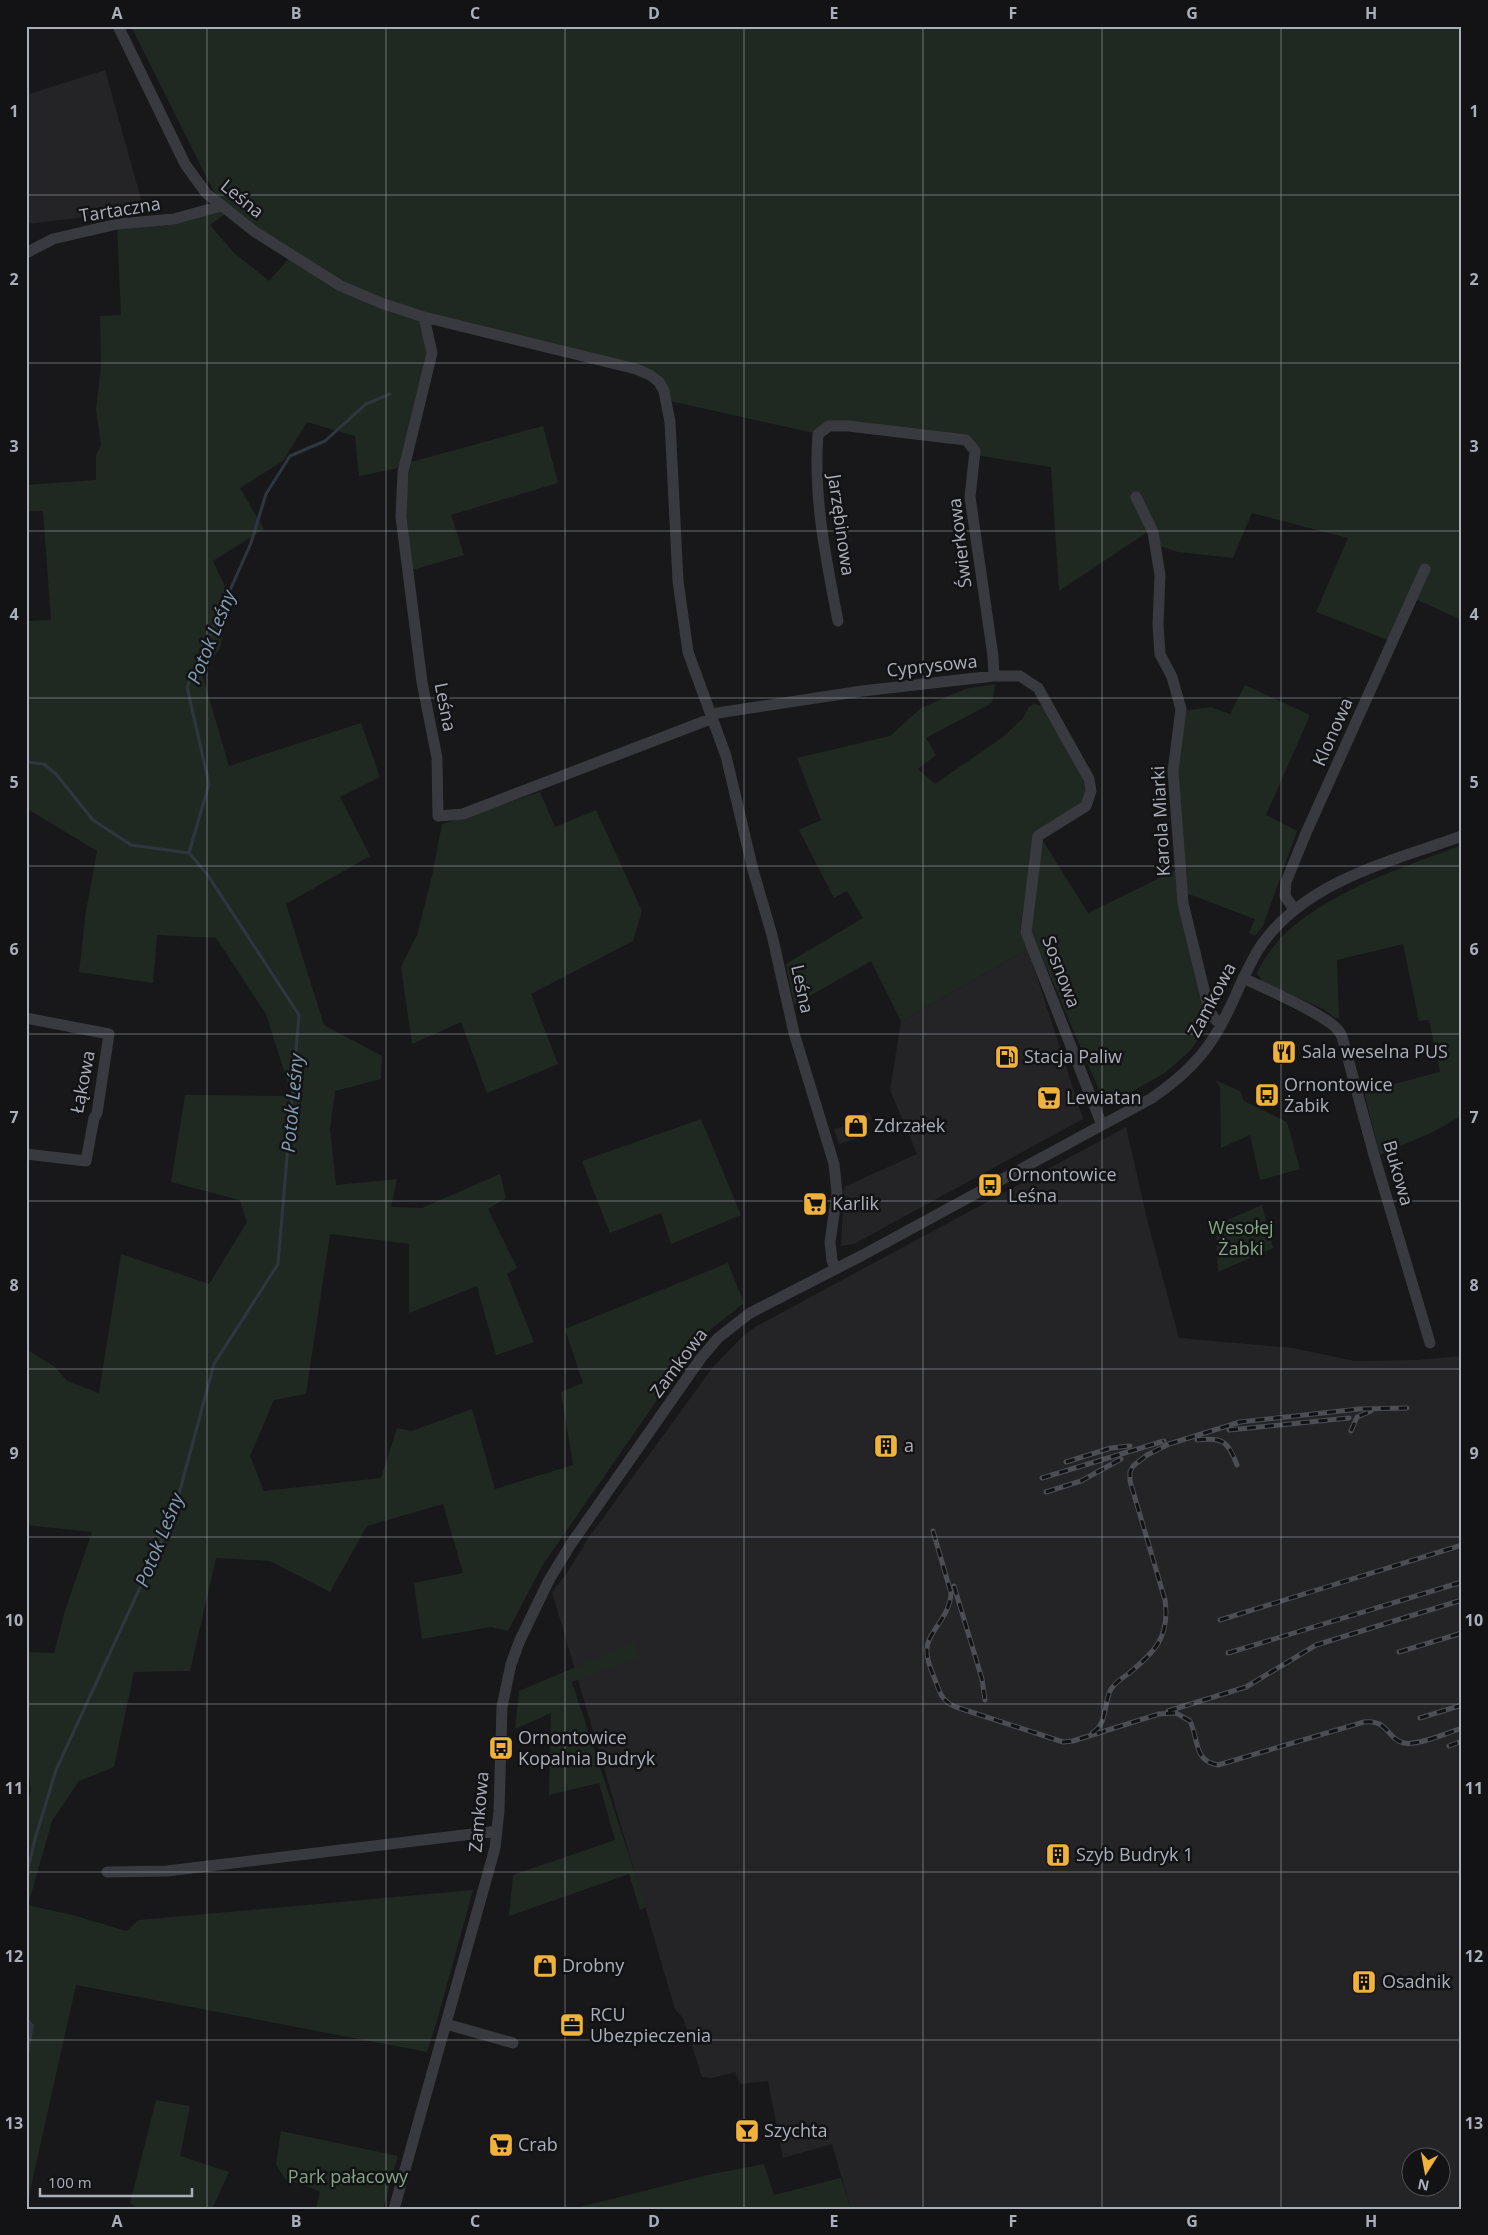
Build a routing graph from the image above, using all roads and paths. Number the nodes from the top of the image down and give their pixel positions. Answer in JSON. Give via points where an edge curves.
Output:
{"nodes":[{"id":1,"x":118,"y":26,"type":"edge"},
{"id":2,"x":221,"y":206,"type":"junction"},
{"id":3,"x":26,"y":253,"type":"edge"},
{"id":4,"x":424,"y":317,"type":"junction"},
{"id":5,"x":818,"y":434,"type":"joint"},
{"id":6,"x":1136,"y":497,"type":"dead end"},
{"id":7,"x":1425,"y":569,"type":"dead end"},
{"id":8,"x":838,"y":621,"type":"dead end"},
{"id":9,"x":994,"y":676,"type":"junction"},
{"id":10,"x":712,"y":716,"type":"junction"},
{"id":11,"x":1091,"y":791,"type":"joint"},
{"id":12,"x":1462,"y":836,"type":"edge"},
{"id":13,"x":1294,"y":909,"type":"junction"},
{"id":14,"x":1244,"y":978,"type":"junction"},
{"id":15,"x":26,"y":1018,"type":"edge"},
{"id":16,"x":1221,"y":1025,"type":"junction"},
{"id":17,"x":1102,"y":1125,"type":"junction"},
{"id":18,"x":26,"y":1154,"type":"edge"},
{"id":19,"x":835,"y":1269,"type":"junction"},
{"id":20,"x":1430,"y":1343,"type":"dead end"},
{"id":21,"x":497,"y":1831,"type":"junction"},
{"id":22,"x":107,"y":1872,"type":"dead end"},
{"id":23,"x":446,"y":2024,"type":"junction"},
{"id":24,"x":513,"y":2043,"type":"dead end"},
{"id":25,"x":394,"y":2209,"type":"edge"}],
"edges":[{"from":1,"to":2,"type":"street","name":"Leśna","via":[[185,164],[206,193]]},
{"from":2,"to":3,"type":"street","name":"Tartaczna","via":[[174,219],[118,224],[53,239]]},
{"from":2,"to":4,"type":"street","name":"Leśna","via":[[255,232],[342,286]]},
{"from":4,"to":10,"type":"street","name":"Leśna","via":[[636,369],[659,382],[670,422],[681,616],[688,652]]},
{"from":4,"to":10,"type":"street","name":"Leśna","via":[[432,353],[404,465],[401,517],[422,682],[437,758],[438,816],[463,814]]},
{"from":5,"to":8,"type":"street","name":"Jarzębinowa","via":[[815,465],[822,534]]},
{"from":5,"to":9,"type":"street","name":"Świerkowa","via":[[829,426],[848,426],[966,440],[975,451],[970,498]]},
{"from":6,"to":16,"type":"street","name":"Karola Miarki","via":[[1153,532],[1160,575],[1160,654],[1172,677],[1181,709],[1174,771],[1183,903],[1208,1006],[1213,1018]]},
{"from":7,"to":13,"type":"street","name":"Klonowa","via":[[1289,874],[1285,896]]},
{"from":9,"to":10,"type":"street","name":"Cyprysowa","via":[[862,691]]},
{"from":9,"to":11,"type":"street","name":"Cyprysowa","via":[[1020,676],[1038,688],[1089,778]]},
{"from":10,"to":19,"type":"street","name":"Leśna","via":[[732,778],[794,1032],[834,1164],[837,1193],[830,1242]]},
{"from":11,"to":17,"type":"street","name":"Sosnowa","via":[[1086,806],[1038,836],[1026,932]]},
{"from":12,"to":13,"type":"street","name":"Zamkowa","via":[[1328,887]]},
{"from":13,"to":14,"type":"street","name":"Zamkowa","via":[[1262,944]]},
{"from":14,"to":16,"type":"street","name":"Zamkowa"},
{"from":14,"to":20,"type":"street","name":"Bukowa","via":[[1290,1000],[1339,1030]]},
{"from":15,"to":18,"type":"street","name":"Łąkowa","via":[[109,1034],[86,1160]]},
{"from":16,"to":17,"type":"street","name":"Zamkowa","via":[[1200,1058],[1178,1079],[1152,1098]]},
{"from":17,"to":19,"type":"street","name":"Zamkowa"},
{"from":19,"to":21,"type":"street","name":"Zamkowa","via":[[750,1313],[718,1338],[556,1568],[520,1640],[504,1693]]},
{"from":21,"to":22,"type":"street","via":[[167,1871]]},
{"from":21,"to":23,"type":"street","name":"Zamkowa","via":[[487,1881]]},
{"from":23,"to":24,"type":"street"},
{"from":23,"to":25,"type":"street","name":"Zamkowa"}]}
